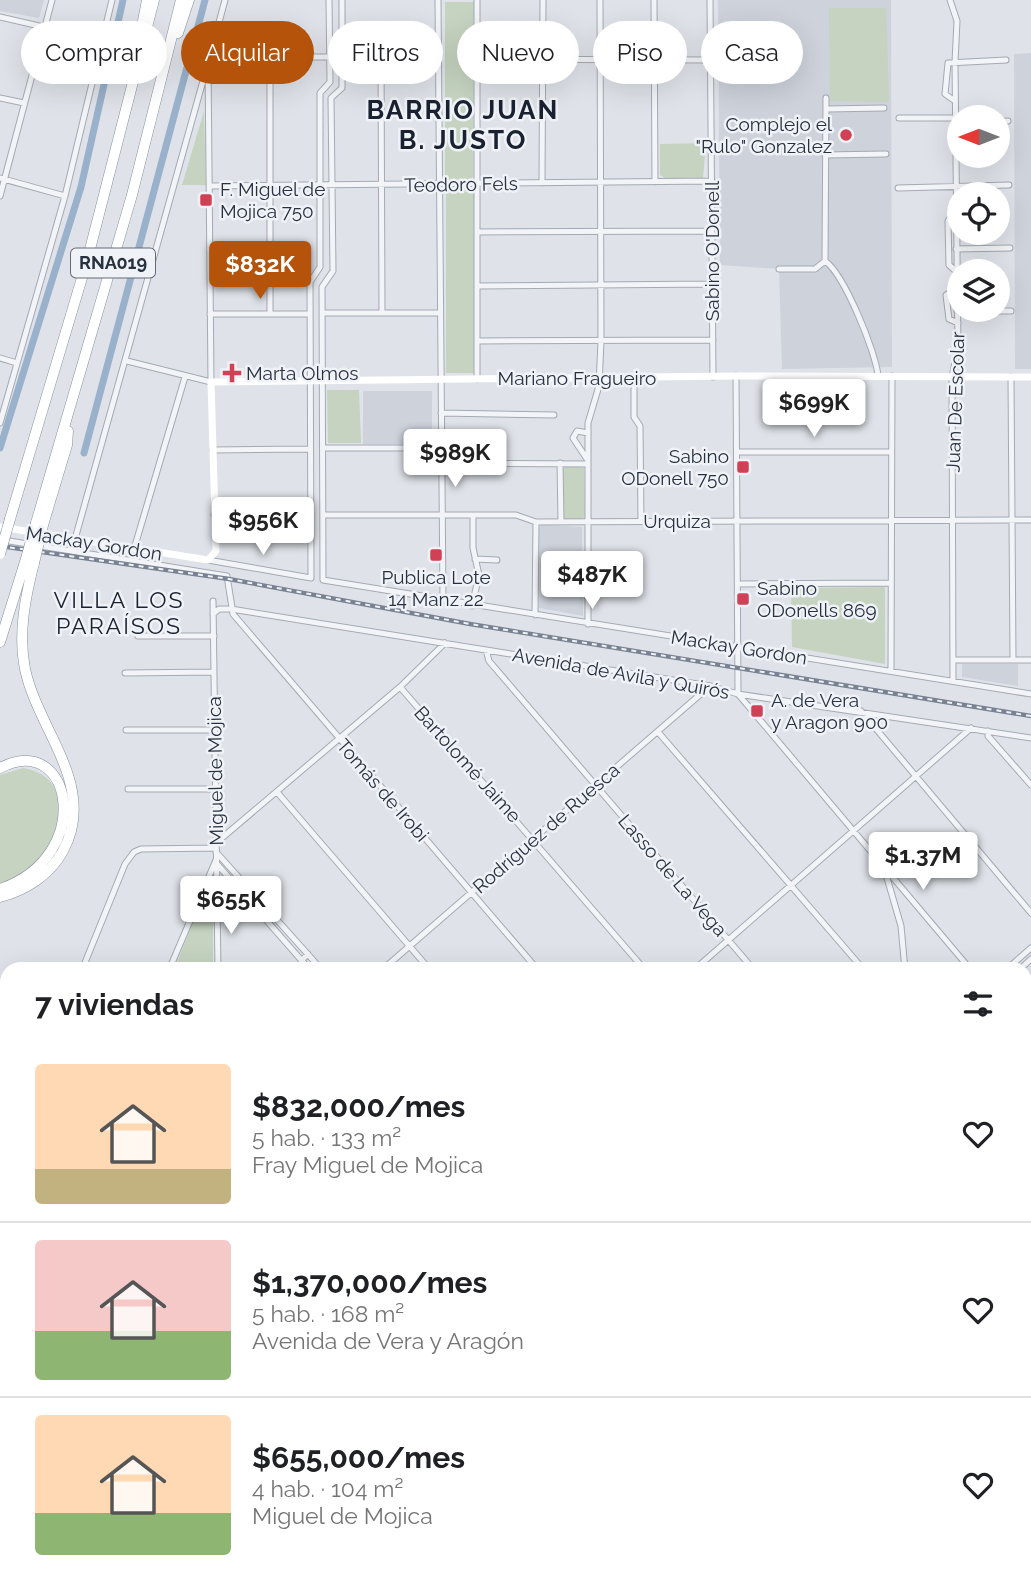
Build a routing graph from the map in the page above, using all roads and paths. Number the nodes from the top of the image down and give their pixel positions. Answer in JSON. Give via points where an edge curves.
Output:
{"nodes":[{"id":1,"x":52,"y":0,"type":"edge"},
{"id":2,"x":112,"y":0,"type":"edge"},
{"id":3,"x":147,"y":0,"type":"edge"},
{"id":4,"x":154,"y":0,"type":"edge"},
{"id":5,"x":181,"y":0,"type":"edge"},
{"id":6,"x":190,"y":0,"type":"edge"},
{"id":7,"x":225,"y":0,"type":"edge"},
{"id":8,"x":329,"y":0,"type":"edge"},
{"id":9,"x":342,"y":0,"type":"edge"},
{"id":10,"x":438,"y":0,"type":"edge"},
{"id":11,"x":477,"y":0,"type":"edge"},
{"id":12,"x":543,"y":0,"type":"edge"},
{"id":13,"x":600,"y":0,"type":"edge"},
{"id":14,"x":654,"y":0,"type":"edge"},
{"id":15,"x":710,"y":0,"type":"edge"},
{"id":16,"x":950,"y":0,"type":"edge"},
{"id":17,"x":0,"y":17,"type":"edge"},
{"id":18,"x":47,"y":21,"type":"edge"},
{"id":19,"x":108,"y":21,"type":"edge"},
{"id":20,"x":219,"y":21,"type":"edge"},
{"id":21,"x":329,"y":21,"type":"edge"},
{"id":22,"x":342,"y":21,"type":"edge"},
{"id":23,"x":438,"y":21,"type":"edge"},
{"id":24,"x":477,"y":21,"type":"edge"},
{"id":25,"x":543,"y":21,"type":"edge"},
{"id":26,"x":600,"y":21,"type":"edge"},
{"id":27,"x":654,"y":21,"type":"edge"},
{"id":28,"x":710,"y":21,"type":"edge"},
{"id":29,"x":21,"y":22,"type":"edge"},
{"id":30,"x":168,"y":56,"type":"junction"},
{"id":31,"x":1006,"y":60,"type":"dead end"},
{"id":32,"x":955,"y":62,"type":"junction"},
{"id":33,"x":29,"y":84,"type":"edge"},
{"id":34,"x":93,"y":84,"type":"edge"},
{"id":35,"x":202,"y":84,"type":"edge"},
{"id":36,"x":209,"y":84,"type":"edge"},
{"id":37,"x":270,"y":84,"type":"edge"},
{"id":38,"x":328,"y":84,"type":"edge"},
{"id":39,"x":342,"y":84,"type":"edge"},
{"id":40,"x":381,"y":84,"type":"edge"},
{"id":41,"x":439,"y":84,"type":"edge"},
{"id":42,"x":477,"y":84,"type":"edge"},
{"id":43,"x":542,"y":84,"type":"edge"},
{"id":44,"x":600,"y":84,"type":"edge"},
{"id":45,"x":655,"y":84,"type":"edge"},
{"id":46,"x":711,"y":84,"type":"edge"},
{"id":47,"x":134,"y":88,"type":"junction"},
{"id":48,"x":0,"y":98,"type":"edge"},
{"id":49,"x":826,"y":98,"type":"dead end"},
{"id":50,"x":24,"y":103,"type":"junction"},
{"id":51,"x":955,"y":105,"type":"edge"},
{"id":52,"x":195,"y":107,"type":"junction"},
{"id":53,"x":884,"y":108,"type":"dead end"},
{"id":54,"x":826,"y":109,"type":"junction"},
{"id":55,"x":209,"y":112,"type":"junction"},
{"id":56,"x":899,"y":118,"type":"dead end"},
{"id":57,"x":947,"y":120,"type":"edge"},
{"id":58,"x":886,"y":154,"type":"dead end"},
{"id":59,"x":825,"y":155,"type":"junction"},
{"id":60,"x":2,"y":178,"type":"edge"},
{"id":61,"x":712,"y":181,"type":"junction"},
{"id":62,"x":655,"y":182,"type":"junction"},
{"id":63,"x":476,"y":183,"type":"junction"},
{"id":64,"x":542,"y":183,"type":"junction"},
{"id":65,"x":600,"y":183,"type":"junction"},
{"id":66,"x":439,"y":184,"type":"junction"},
{"id":67,"x":320,"y":185,"type":"junction"},
{"id":68,"x":331,"y":185,"type":"junction"},
{"id":69,"x":381,"y":185,"type":"junction"},
{"id":70,"x":209,"y":186,"type":"junction"},
{"id":71,"x":270,"y":186,"type":"junction"},
{"id":72,"x":898,"y":188,"type":"dead end"},
{"id":73,"x":947,"y":188,"type":"edge"},
{"id":74,"x":0,"y":195,"type":"edge"},
{"id":75,"x":65,"y":196,"type":"junction"},
{"id":76,"x":712,"y":231,"type":"junction"},
{"id":77,"x":477,"y":232,"type":"junction"},
{"id":78,"x":600,"y":233,"type":"junction"},
{"id":79,"x":956,"y":245,"type":"edge"},
{"id":80,"x":1010,"y":248,"type":"dead end"},
{"id":81,"x":956,"y":249,"type":"junction"},
{"id":82,"x":956,"y":259,"type":"edge"},
{"id":83,"x":825,"y":261,"type":"junction"},
{"id":84,"x":779,"y":269,"type":"dead end"},
{"id":85,"x":712,"y":284,"type":"junction"},
{"id":86,"x":601,"y":285,"type":"junction"},
{"id":87,"x":477,"y":286,"type":"junction"},
{"id":88,"x":947,"y":294,"type":"edge"},
{"id":89,"x":322,"y":313,"type":"junction"},
{"id":90,"x":382,"y":313,"type":"junction"},
{"id":91,"x":440,"y":313,"type":"junction"},
{"id":92,"x":210,"y":314,"type":"junction"},
{"id":93,"x":270,"y":314,"type":"junction"},
{"id":94,"x":310,"y":314,"type":"junction"},
{"id":95,"x":947,"y":314,"type":"edge"},
{"id":96,"x":958,"y":323,"type":"edge"},
{"id":97,"x":713,"y":340,"type":"junction"},
{"id":98,"x":477,"y":341,"type":"junction"},
{"id":99,"x":601,"y":341,"type":"junction"},
{"id":100,"x":0,"y":358,"type":"edge"},
{"id":101,"x":127,"y":361,"type":"junction"},
{"id":102,"x":17,"y":363,"type":"junction"},
{"id":103,"x":736,"y":376,"type":"junction"},
{"id":104,"x":878,"y":376,"type":"junction"},
{"id":105,"x":892,"y":376,"type":"junction"},
{"id":106,"x":185,"y":377,"type":"junction"},
{"id":107,"x":634,"y":377,"type":"junction"},
{"id":108,"x":713,"y":377,"type":"junction"},
{"id":109,"x":952,"y":377,"type":"junction"},
{"id":110,"x":1012,"y":377,"type":"junction"},
{"id":111,"x":1031,"y":377,"type":"edge"},
{"id":112,"x":600,"y":378,"type":"junction"},
{"id":113,"x":440,"y":379,"type":"junction"},
{"id":114,"x":477,"y":379,"type":"junction"},
{"id":115,"x":309,"y":380,"type":"junction"},
{"id":116,"x":322,"y":380,"type":"junction"},
{"id":117,"x":211,"y":382,"type":"junction"},
{"id":118,"x":441,"y":413,"type":"junction"},
{"id":119,"x":554,"y":415,"type":"dead end"},
{"id":120,"x":0,"y":423,"type":"edge"},
{"id":121,"x":587,"y":433,"type":"junction"},
{"id":122,"x":323,"y":448,"type":"junction"},
{"id":123,"x":441,"y":448,"type":"junction"},
{"id":124,"x":310,"y":449,"type":"junction"},
{"id":125,"x":213,"y":450,"type":"junction"},
{"id":126,"x":737,"y":452,"type":"junction"},
{"id":127,"x":891,"y":452,"type":"junction"},
{"id":128,"x":587,"y":462,"type":"junction"},
{"id":129,"x":441,"y":463,"type":"junction"},
{"id":130,"x":560,"y":463,"type":"junction"},
{"id":131,"x":311,"y":514,"type":"junction"},
{"id":132,"x":214,"y":515,"type":"junction"},
{"id":133,"x":324,"y":515,"type":"junction"},
{"id":134,"x":442,"y":515,"type":"junction"},
{"id":135,"x":473,"y":515,"type":"junction"},
{"id":136,"x":891,"y":520,"type":"junction"},
{"id":137,"x":953,"y":520,"type":"junction"},
{"id":138,"x":1012,"y":520,"type":"junction"},
{"id":139,"x":1031,"y":520,"type":"edge"},
{"id":140,"x":588,"y":521,"type":"junction"},
{"id":141,"x":640,"y":521,"type":"junction"},
{"id":142,"x":737,"y":521,"type":"junction"},
{"id":143,"x":536,"y":522,"type":"junction"},
{"id":144,"x":561,"y":522,"type":"junction"},
{"id":145,"x":0,"y":527,"type":"edge"},
{"id":146,"x":0,"y":539,"type":"edge"},
{"id":147,"x":75,"y":539,"type":"junction"},
{"id":148,"x":134,"y":549,"type":"junction"},
{"id":149,"x":0,"y":554,"type":"edge"},
{"id":150,"x":475,"y":559,"type":"junction"},
{"id":151,"x":497,"y":560,"type":"dead end"},
{"id":152,"x":212,"y":561,"type":"junction"},
{"id":153,"x":29,"y":562,"type":"junction"},
{"id":154,"x":215,"y":574,"type":"junction"},
{"id":155,"x":891,"y":583,"type":"junction"},
{"id":156,"x":737,"y":584,"type":"junction"},
{"id":157,"x":443,"y":600,"type":"junction"},
{"id":158,"x":213,"y":601,"type":"dead end"},
{"id":159,"x":472,"y":606,"type":"junction"},
{"id":160,"x":231,"y":608,"type":"junction"},
{"id":161,"x":214,"y":614,"type":"junction"},
{"id":162,"x":535,"y":615,"type":"junction"},
{"id":163,"x":588,"y":624,"type":"junction"},
{"id":164,"x":138,"y":636,"type":"dead end"},
{"id":165,"x":214,"y":636,"type":"junction"},
{"id":166,"x":0,"y":642,"type":"edge"},
{"id":167,"x":445,"y":643,"type":"junction"},
{"id":168,"x":738,"y":646,"type":"junction"},
{"id":169,"x":486,"y":650,"type":"junction"},
{"id":170,"x":953,"y":660,"type":"junction"},
{"id":171,"x":1013,"y":660,"type":"junction"},
{"id":172,"x":1031,"y":660,"type":"edge"},
{"id":173,"x":891,"y":670,"type":"junction"},
{"id":174,"x":214,"y":672,"type":"junction"},
{"id":175,"x":125,"y":673,"type":"dead end"},
{"id":176,"x":953,"y":680,"type":"junction"},
{"id":177,"x":710,"y":686,"type":"junction"},
{"id":178,"x":400,"y":687,"type":"junction"},
{"id":179,"x":738,"y":694,"type":"junction"},
{"id":180,"x":1031,"y":694,"type":"edge"},
{"id":181,"x":861,"y":711,"type":"junction"},
{"id":182,"x":971,"y":728,"type":"junction"},
{"id":183,"x":126,"y":730,"type":"dead end"},
{"id":184,"x":215,"y":730,"type":"junction"},
{"id":185,"x":988,"y":731,"type":"junction"},
{"id":186,"x":658,"y":732,"type":"junction"},
{"id":187,"x":1031,"y":738,"type":"edge"},
{"id":188,"x":339,"y":740,"type":"junction"},
{"id":189,"x":0,"y":768,"type":"edge"},
{"id":190,"x":917,"y":778,"type":"junction"},
{"id":191,"x":596,"y":785,"type":"junction"},
{"id":192,"x":1031,"y":785,"type":"edge"},
{"id":193,"x":128,"y":789,"type":"dead end"},
{"id":194,"x":215,"y":789,"type":"junction"},
{"id":195,"x":277,"y":792,"type":"junction"},
{"id":196,"x":855,"y":831,"type":"junction"},
{"id":197,"x":534,"y":839,"type":"junction"},
{"id":198,"x":216,"y":853,"type":"junction"},
{"id":199,"x":883,"y":865,"type":"junction"},
{"id":200,"x":791,"y":885,"type":"junction"},
{"id":201,"x":0,"y":889,"type":"edge"},
{"id":202,"x":471,"y":892,"type":"junction"},
{"id":203,"x":0,"y":897,"type":"edge"},
{"id":204,"x":1031,"y":913,"type":"edge"},
{"id":205,"x":729,"y":940,"type":"junction"},
{"id":206,"x":409,"y":946,"type":"junction"},
{"id":207,"x":1031,"y":948,"type":"edge"},
{"id":208,"x":309,"y":954,"type":"junction"},
{"id":209,"x":302,"y":960,"type":"joint"},
{"id":210,"x":85,"y":962,"type":"edge"},
{"id":211,"x":172,"y":962,"type":"edge"},
{"id":212,"x":218,"y":962,"type":"edge"},
{"id":213,"x":316,"y":962,"type":"edge"},
{"id":214,"x":391,"y":962,"type":"edge"},
{"id":215,"x":423,"y":962,"type":"edge"},
{"id":216,"x":531,"y":962,"type":"edge"},
{"id":217,"x":638,"y":962,"type":"edge"},
{"id":218,"x":703,"y":962,"type":"edge"},
{"id":219,"x":747,"y":962,"type":"edge"},
{"id":220,"x":857,"y":962,"type":"edge"},
{"id":221,"x":904,"y":962,"type":"edge"},
{"id":222,"x":964,"y":962,"type":"edge"},
{"id":223,"x":1015,"y":962,"type":"edge"}],
"edges":[{"from":1,"to":18,"type":"street"},
{"from":2,"to":19,"type":"street"},
{"from":3,"to":47,"type":"highway"},
{"from":4,"to":47,"type":"highway","number":"RNA019"},
{"from":5,"to":30,"type":"highway","number":"RNA019"},
{"from":6,"to":30,"type":"highway"},
{"from":7,"to":20,"type":"street"},
{"from":8,"to":21,"type":"street"},
{"from":9,"to":22,"type":"street"},
{"from":10,"to":23,"type":"street"},
{"from":11,"to":24,"type":"street"},
{"from":12,"to":25,"type":"street"},
{"from":13,"to":26,"type":"street"},
{"from":14,"to":27,"type":"street"},
{"from":15,"to":28,"type":"street","name":"Sabino O'Donell"},
{"from":16,"to":32,"type":"street","name":"Juan De Escolar","via":[[957,21]]},
{"from":17,"to":29,"type":"street"},
{"from":30,"to":153,"type":"highway","number":"RNA019","bridge":true},
{"from":31,"to":32,"type":"street"},
{"from":32,"to":51,"type":"street","name":"Juan De Escolar"},
{"from":33,"to":50,"type":"street"},
{"from":34,"to":75,"type":"street"},
{"from":35,"to":52,"type":"street"},
{"from":36,"to":55,"type":"street"},
{"from":37,"to":71,"type":"street"},
{"from":38,"to":67,"type":"street","via":[[320,93]]},
{"from":39,"to":68,"type":"street","via":[[331,98]]},
{"from":40,"to":69,"type":"street"},
{"from":41,"to":66,"type":"street"},
{"from":42,"to":63,"type":"street"},
{"from":43,"to":64,"type":"street"},
{"from":44,"to":65,"type":"street"},
{"from":45,"to":62,"type":"street"},
{"from":46,"to":61,"type":"street","name":"Sabino O'Donell"},
{"from":47,"to":149,"type":"highway","number":"RNA019","bridge":true},
{"from":48,"to":50,"type":"street"},
{"from":49,"to":54,"type":"street"},
{"from":50,"to":60,"type":"street"},
{"from":52,"to":55,"type":"street","via":[[202,105]]},
{"from":52,"to":101,"type":"street"},
{"from":53,"to":54,"type":"street"},
{"from":54,"to":59,"type":"street"},
{"from":55,"to":70,"type":"street"},
{"from":56,"to":57,"type":"street"},
{"from":58,"to":59,"type":"street"},
{"from":59,"to":83,"type":"street"},
{"from":60,"to":74,"type":"street"},
{"from":60,"to":75,"type":"street"},
{"from":61,"to":62,"type":"street","name":"Teodoro Fels"},
{"from":61,"to":76,"type":"street","name":"Sabino O'Donell"},
{"from":62,"to":65,"type":"street","name":"Teodoro Fels"},
{"from":63,"to":64,"type":"street","name":"Teodoro Fels"},
{"from":63,"to":66,"type":"street","name":"Teodoro Fels"},
{"from":63,"to":77,"type":"street"},
{"from":64,"to":65,"type":"street","name":"Teodoro Fels"},
{"from":65,"to":78,"type":"street"},
{"from":66,"to":69,"type":"street","name":"Teodoro Fels"},
{"from":66,"to":91,"type":"street"},
{"from":67,"to":68,"type":"street","name":"Teodoro Fels"},
{"from":67,"to":71,"type":"street","name":"Teodoro Fels"},
{"from":67,"to":94,"type":"street","via":[[320,267],[310,282]]},
{"from":68,"to":69,"type":"street","name":"Teodoro Fels"},
{"from":68,"to":89,"type":"street","via":[[333,271],[322,287]]},
{"from":69,"to":90,"type":"street"},
{"from":70,"to":71,"type":"street","name":"Teodoro Fels"},
{"from":70,"to":92,"type":"street"},
{"from":71,"to":93,"type":"street"},
{"from":72,"to":73,"type":"street"},
{"from":75,"to":102,"type":"street"},
{"from":76,"to":78,"type":"street"},
{"from":76,"to":85,"type":"street","name":"Sabino O'Donell"},
{"from":77,"to":78,"type":"street"},
{"from":77,"to":87,"type":"street"},
{"from":78,"to":86,"type":"street"},
{"from":79,"to":81,"type":"street","name":"Juan De Escolar"},
{"from":80,"to":81,"type":"street"},
{"from":81,"to":82,"type":"street","name":"Juan De Escolar"},
{"from":83,"to":84,"type":"street","via":[[814,269]]},
{"from":83,"to":104,"type":"street","via":[[838,272],[874,350]]},
{"from":85,"to":86,"type":"street"},
{"from":85,"to":97,"type":"street","name":"Sabino O'Donell"},
{"from":86,"to":87,"type":"street"},
{"from":86,"to":99,"type":"street"},
{"from":87,"to":98,"type":"street"},
{"from":88,"to":95,"type":"street"},
{"from":89,"to":90,"type":"street"},
{"from":89,"to":116,"type":"street"},
{"from":90,"to":91,"type":"street"},
{"from":91,"to":113,"type":"street"},
{"from":92,"to":93,"type":"street"},
{"from":92,"to":117,"type":"street"},
{"from":93,"to":94,"type":"street"},
{"from":94,"to":115,"type":"street"},
{"from":96,"to":109,"type":"street","name":"Juan De Escolar"},
{"from":97,"to":99,"type":"street"},
{"from":97,"to":108,"type":"street","name":"Sabino O'Donell"},
{"from":98,"to":99,"type":"street"},
{"from":98,"to":114,"type":"street"},
{"from":99,"to":112,"type":"street"},
{"from":100,"to":102,"type":"street"},
{"from":101,"to":106,"type":"street","name":"Mariano Fragueiro"},
{"from":101,"to":147,"type":"street"},
{"from":102,"to":120,"type":"street"},
{"from":103,"to":104,"type":"main road","name":"Mariano Fragueiro"},
{"from":103,"to":108,"type":"main road","name":"Mariano Fragueiro"},
{"from":103,"to":126,"type":"street"},
{"from":104,"to":105,"type":"main road","name":"Mariano Fragueiro"},
{"from":105,"to":109,"type":"main road","name":"Mariano Fragueiro"},
{"from":105,"to":127,"type":"street"},
{"from":106,"to":117,"type":"street","name":"Mariano Fragueiro"},
{"from":106,"to":148,"type":"street"},
{"from":107,"to":108,"type":"main road","name":"Mariano Fragueiro"},
{"from":107,"to":112,"type":"main road","name":"Mariano Fragueiro"},
{"from":107,"to":141,"type":"street","via":[[634,418],[640,426]]},
{"from":109,"to":110,"type":"main road","name":"Mariano Fragueiro"},
{"from":109,"to":137,"type":"street","name":"Juan De Escolar"},
{"from":110,"to":111,"type":"main road","name":"Mariano Fragueiro"},
{"from":110,"to":138,"type":"street"},
{"from":112,"to":114,"type":"main road","name":"Mariano Fragueiro"},
{"from":112,"to":121,"type":"street"},
{"from":113,"to":114,"type":"main road","name":"Mariano Fragueiro"},
{"from":113,"to":116,"type":"main road","name":"Mariano Fragueiro"},
{"from":113,"to":118,"type":"street"},
{"from":115,"to":116,"type":"main road","name":"Mariano Fragueiro"},
{"from":115,"to":117,"type":"main road","name":"Mariano Fragueiro"},
{"from":115,"to":124,"type":"street"},
{"from":116,"to":122,"type":"street"},
{"from":117,"to":125,"type":"main road"},
{"from":118,"to":119,"type":"street"},
{"from":118,"to":123,"type":"street"},
{"from":121,"to":128,"type":"street"},
{"from":121,"to":128,"type":"street","via":[[577,430],[573,438]]},
{"from":122,"to":123,"type":"street"},
{"from":122,"to":133,"type":"street"},
{"from":123,"to":129,"type":"street"},
{"from":124,"to":125,"type":"street"},
{"from":124,"to":131,"type":"street"},
{"from":125,"to":132,"type":"main road"},
{"from":126,"to":127,"type":"street"},
{"from":126,"to":142,"type":"street"},
{"from":127,"to":136,"type":"street"},
{"from":128,"to":130,"type":"street"},
{"from":128,"to":140,"type":"street"},
{"from":129,"to":130,"type":"street"},
{"from":129,"to":134,"type":"street"},
{"from":130,"to":144,"type":"street"},
{"from":131,"to":132,"type":"street"},
{"from":131,"to":152,"type":"street","name":"Mackay Gordon","via":[[311,578]]},
{"from":132,"to":152,"type":"main road"},
{"from":133,"to":134,"type":"street","name":"Urquiza"},
{"from":133,"to":157,"type":"street","name":"Mackay Gordon","via":[[323,580]]},
{"from":134,"to":135,"type":"street","name":"Urquiza"},
{"from":134,"to":157,"type":"street"},
{"from":135,"to":143,"type":"street","name":"Urquiza","via":[[516,515]]},
{"from":135,"to":150,"type":"street"},
{"from":136,"to":137,"type":"street","name":"Urquiza"},
{"from":136,"to":142,"type":"street","name":"Urquiza"},
{"from":136,"to":155,"type":"street"},
{"from":137,"to":138,"type":"street","name":"Urquiza"},
{"from":137,"to":170,"type":"street","name":"Juan De Escolar"},
{"from":138,"to":139,"type":"street","name":"Urquiza"},
{"from":138,"to":171,"type":"street"},
{"from":140,"to":141,"type":"street","name":"Urquiza"},
{"from":140,"to":144,"type":"street","name":"Urquiza"},
{"from":140,"to":163,"type":"street"},
{"from":141,"to":142,"type":"street","name":"Urquiza"},
{"from":142,"to":156,"type":"street"},
{"from":143,"to":144,"type":"street","name":"Urquiza"},
{"from":143,"to":162,"type":"street"},
{"from":145,"to":147,"type":"main road","name":"Mackay Gordon"},
{"from":146,"to":154,"type":"street"},
{"from":147,"to":148,"type":"main road","name":"Mackay Gordon"},
{"from":148,"to":152,"type":"main road","name":"Mackay Gordon"},
{"from":150,"to":151,"type":"street"},
{"from":150,"to":159,"type":"street","via":[[479,575]]},
{"from":152,"to":154,"type":"street"},
{"from":153,"to":166,"type":"highway","number":"RNA019"},
{"from":153,"to":203,"type":"highway","via":[[24,665],[36,704],[70,777],[74,813],[66,843],[52,867],[30,884]]},
{"from":154,"to":160,"type":"street","via":[[229,579]]},
{"from":155,"to":156,"type":"street"},
{"from":155,"to":173,"type":"street"},
{"from":156,"to":168,"type":"street"},
{"from":157,"to":159,"type":"street","name":"Mackay Gordon"},
{"from":158,"to":161,"type":"street","name":"Miguel de Mojica"},
{"from":159,"to":162,"type":"street","name":"Mackay Gordon"},
{"from":160,"to":161,"type":"street","name":"Avenida de Avila y Quirós"},
{"from":160,"to":167,"type":"street","name":"Avenida de Avila y Quirós"},
{"from":160,"to":188,"type":"street","name":"Tomás de Irobi"},
{"from":161,"to":165,"type":"street","name":"Miguel de Mojica"},
{"from":162,"to":163,"type":"street","name":"Mackay Gordon"},
{"from":163,"to":168,"type":"street","name":"Mackay Gordon"},
{"from":164,"to":165,"type":"street"},
{"from":165,"to":174,"type":"street","name":"Miguel de Mojica"},
{"from":167,"to":169,"type":"street","name":"Avenida de Avila y Quirós"},
{"from":167,"to":178,"type":"street"},
{"from":168,"to":173,"type":"street","name":"Mackay Gordon"},
{"from":168,"to":179,"type":"street"},
{"from":169,"to":177,"type":"street","name":"Avenida de Avila y Quirós"},
{"from":169,"to":191,"type":"street","name":"Lasso de La Vega","via":[[489,661]]},
{"from":170,"to":171,"type":"street"},
{"from":170,"to":176,"type":"street","name":"Juan De Escolar"},
{"from":171,"to":172,"type":"street"},
{"from":173,"to":176,"type":"street","name":"Mackay Gordon"},
{"from":174,"to":175,"type":"street"},
{"from":174,"to":184,"type":"street","name":"Miguel de Mojica"},
{"from":176,"to":180,"type":"street","name":"Mackay Gordon"},
{"from":177,"to":179,"type":"street","name":"Avenida de Avila y Quirós"},
{"from":177,"to":186,"type":"street","name":"Rodríguez de Ruesca"},
{"from":178,"to":188,"type":"street"},
{"from":178,"to":197,"type":"street","name":"Bartolomé Jaime"},
{"from":179,"to":181,"type":"street","name":"Avenida de Avila y Quirós"},
{"from":179,"to":196,"type":"street"},
{"from":181,"to":182,"type":"street","name":"Avenida de Avila y Quirós"},
{"from":181,"to":190,"type":"street"},
{"from":182,"to":185,"type":"street","name":"Avenida de Avila y Quirós"},
{"from":182,"to":190,"type":"street"},
{"from":183,"to":184,"type":"street"},
{"from":184,"to":194,"type":"street","name":"Miguel de Mojica"},
{"from":185,"to":187,"type":"street","name":"Avenida de Avila y Quirós"},
{"from":185,"to":192,"type":"street"},
{"from":186,"to":191,"type":"street","name":"Rodríguez de Ruesca"},
{"from":186,"to":200,"type":"street"},
{"from":188,"to":195,"type":"street"},
{"from":188,"to":202,"type":"street","name":"Tomás de Irobi"},
{"from":189,"to":201,"type":"highway","via":[[18,762],[41,767],[58,782],[66,805],[63,829],[48,858],[28,876]]},
{"from":190,"to":196,"type":"street"},
{"from":190,"to":204,"type":"street"},
{"from":191,"to":197,"type":"street","name":"Rodríguez de Ruesca"},
{"from":191,"to":205,"type":"street","name":"Lasso de La Vega"},
{"from":193,"to":194,"type":"street"},
{"from":194,"to":198,"type":"street","name":"Miguel de Mojica"},
{"from":195,"to":198,"type":"street"},
{"from":195,"to":206,"type":"street"},
{"from":196,"to":199,"type":"street"},
{"from":196,"to":200,"type":"street"},
{"from":197,"to":202,"type":"street","name":"Rodríguez de Ruesca"},
{"from":197,"to":217,"type":"street","name":"Bartolomé Jaime"},
{"from":198,"to":208,"type":"street"},
{"from":198,"to":209,"type":"street"},
{"from":198,"to":210,"type":"street","via":[[134,852]]},
{"from":198,"to":211,"type":"street"},
{"from":198,"to":212,"type":"street","name":"Miguel de Mojica"},
{"from":199,"to":221,"type":"street","via":[[901,926]]},
{"from":199,"to":222,"type":"street"},
{"from":200,"to":205,"type":"street"},
{"from":200,"to":220,"type":"street"},
{"from":202,"to":206,"type":"street","name":"Rodríguez de Ruesca"},
{"from":202,"to":216,"type":"street","name":"Tomás de Irobi"},
{"from":205,"to":218,"type":"street"},
{"from":205,"to":219,"type":"street","name":"Lasso de La Vega"},
{"from":206,"to":214,"type":"street","name":"Rodríguez de Ruesca"},
{"from":206,"to":215,"type":"street"},
{"from":207,"to":223,"type":"street"},
{"from":208,"to":209,"type":"street"},
{"from":208,"to":213,"type":"street"}]}
